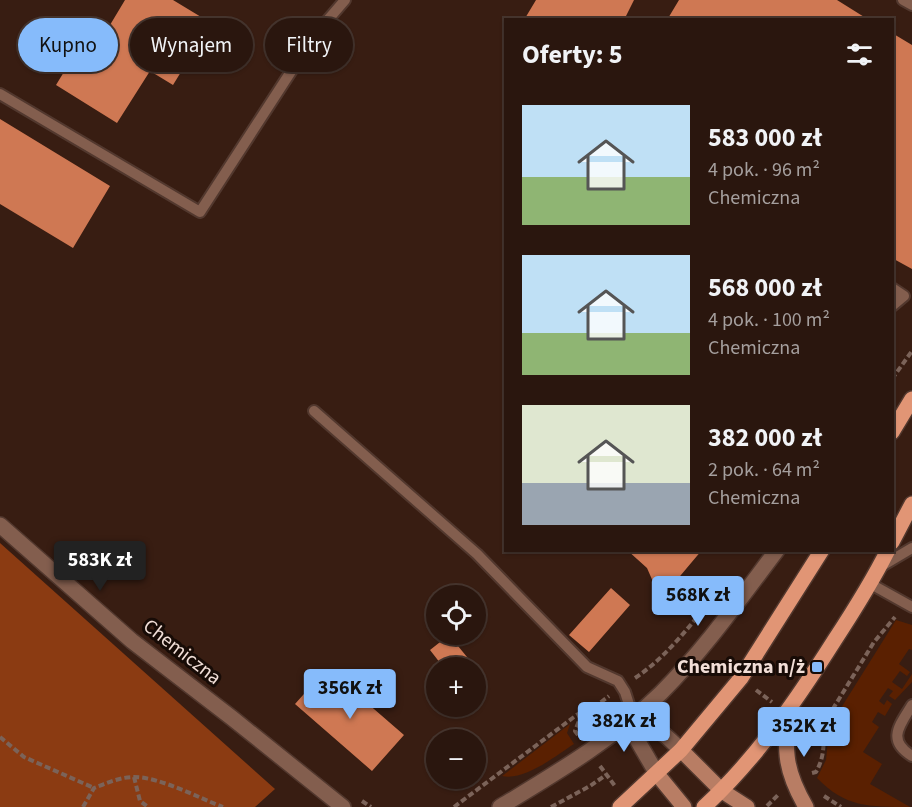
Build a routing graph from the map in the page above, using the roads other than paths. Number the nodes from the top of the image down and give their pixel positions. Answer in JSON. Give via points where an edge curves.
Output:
{"nodes":[{"id":1,"x":345,"y":0,"type":"edge"},
{"id":2,"x":903,"y":0,"type":"edge"},
{"id":3,"x":912,"y":6,"type":"edge"},
{"id":4,"x":0,"y":94,"type":"edge"},
{"id":5,"x":908,"y":291,"type":"edge"},
{"id":6,"x":894,"y":304,"type":"edge"},
{"id":7,"x":910,"y":402,"type":"edge"},
{"id":8,"x":314,"y":411,"type":"dead end"},
{"id":9,"x":894,"y":418,"type":"edge"},
{"id":10,"x":894,"y":429,"type":"edge"},
{"id":11,"x":912,"y":504,"type":"edge"},
{"id":12,"x":0,"y":525,"type":"edge"},
{"id":13,"x":894,"y":538,"type":"edge"},
{"id":14,"x":912,"y":548,"type":"edge"},
{"id":15,"x":775,"y":552,"type":"edge"},
{"id":16,"x":821,"y":552,"type":"edge"},
{"id":17,"x":887,"y":552,"type":"edge"},
{"id":18,"x":879,"y":567,"type":"junction"},
{"id":19,"x":869,"y":583,"type":"junction"},
{"id":20,"x":909,"y":606,"type":"edge"},
{"id":21,"x":912,"y":705,"type":"edge"},
{"id":22,"x":787,"y":713,"type":"junction"},
{"id":23,"x":633,"y":717,"type":"junction"},
{"id":24,"x":681,"y":750,"type":"junction"},
{"id":25,"x":912,"y":756,"type":"edge"},
{"id":26,"x":657,"y":774,"type":"junction"},
{"id":27,"x":722,"y":791,"type":"junction"},
{"id":28,"x":341,"y":806,"type":"edge"},
{"id":29,"x":500,"y":807,"type":"edge"},
{"id":30,"x":620,"y":807,"type":"edge"},
{"id":31,"x":684,"y":807,"type":"edge"},
{"id":32,"x":704,"y":807,"type":"edge"},
{"id":33,"x":747,"y":807,"type":"edge"},
{"id":34,"x":806,"y":807,"type":"edge"}],
"edges":[{"from":1,"to":4,"type":"lane","via":[[314,36],[200,212]]},
{"from":2,"to":3,"type":"lane"},
{"from":5,"to":6,"type":"lane"},
{"from":7,"to":9,"type":"street"},
{"from":7,"to":10,"type":"main road"},
{"from":8,"to":23,"type":"lane","via":[[477,554],[587,667],[614,678],[622,687]]},
{"from":11,"to":13,"type":"main road"},
{"from":12,"to":28,"type":"street","name":"Chemiczna","via":[[132,641]]},
{"from":14,"to":18,"type":"lane"},
{"from":15,"to":23,"type":"street","via":[[703,647]]},
{"from":16,"to":24,"type":"main road","via":[[741,678]]},
{"from":17,"to":18,"type":"main road"},
{"from":18,"to":19,"type":"main road"},
{"from":19,"to":20,"type":"lane"},
{"from":19,"to":22,"type":"main road"},
{"from":21,"to":25,"type":"lane","via":[[896,736]]},
{"from":22,"to":27,"type":"main road"},
{"from":22,"to":34,"type":"main road","via":[[786,752],[794,785]]},
{"from":23,"to":24,"type":"street","via":[[657,728]]},
{"from":23,"to":26,"type":"street","via":[[636,738]]},
{"from":23,"to":29,"type":"street","via":[[589,751]]},
{"from":24,"to":26,"type":"main road"},
{"from":24,"to":27,"type":"main road"},
{"from":26,"to":30,"type":"main road"},
{"from":26,"to":31,"type":"main road"},
{"from":27,"to":32,"type":"main road"},
{"from":27,"to":33,"type":"main road"}]}
